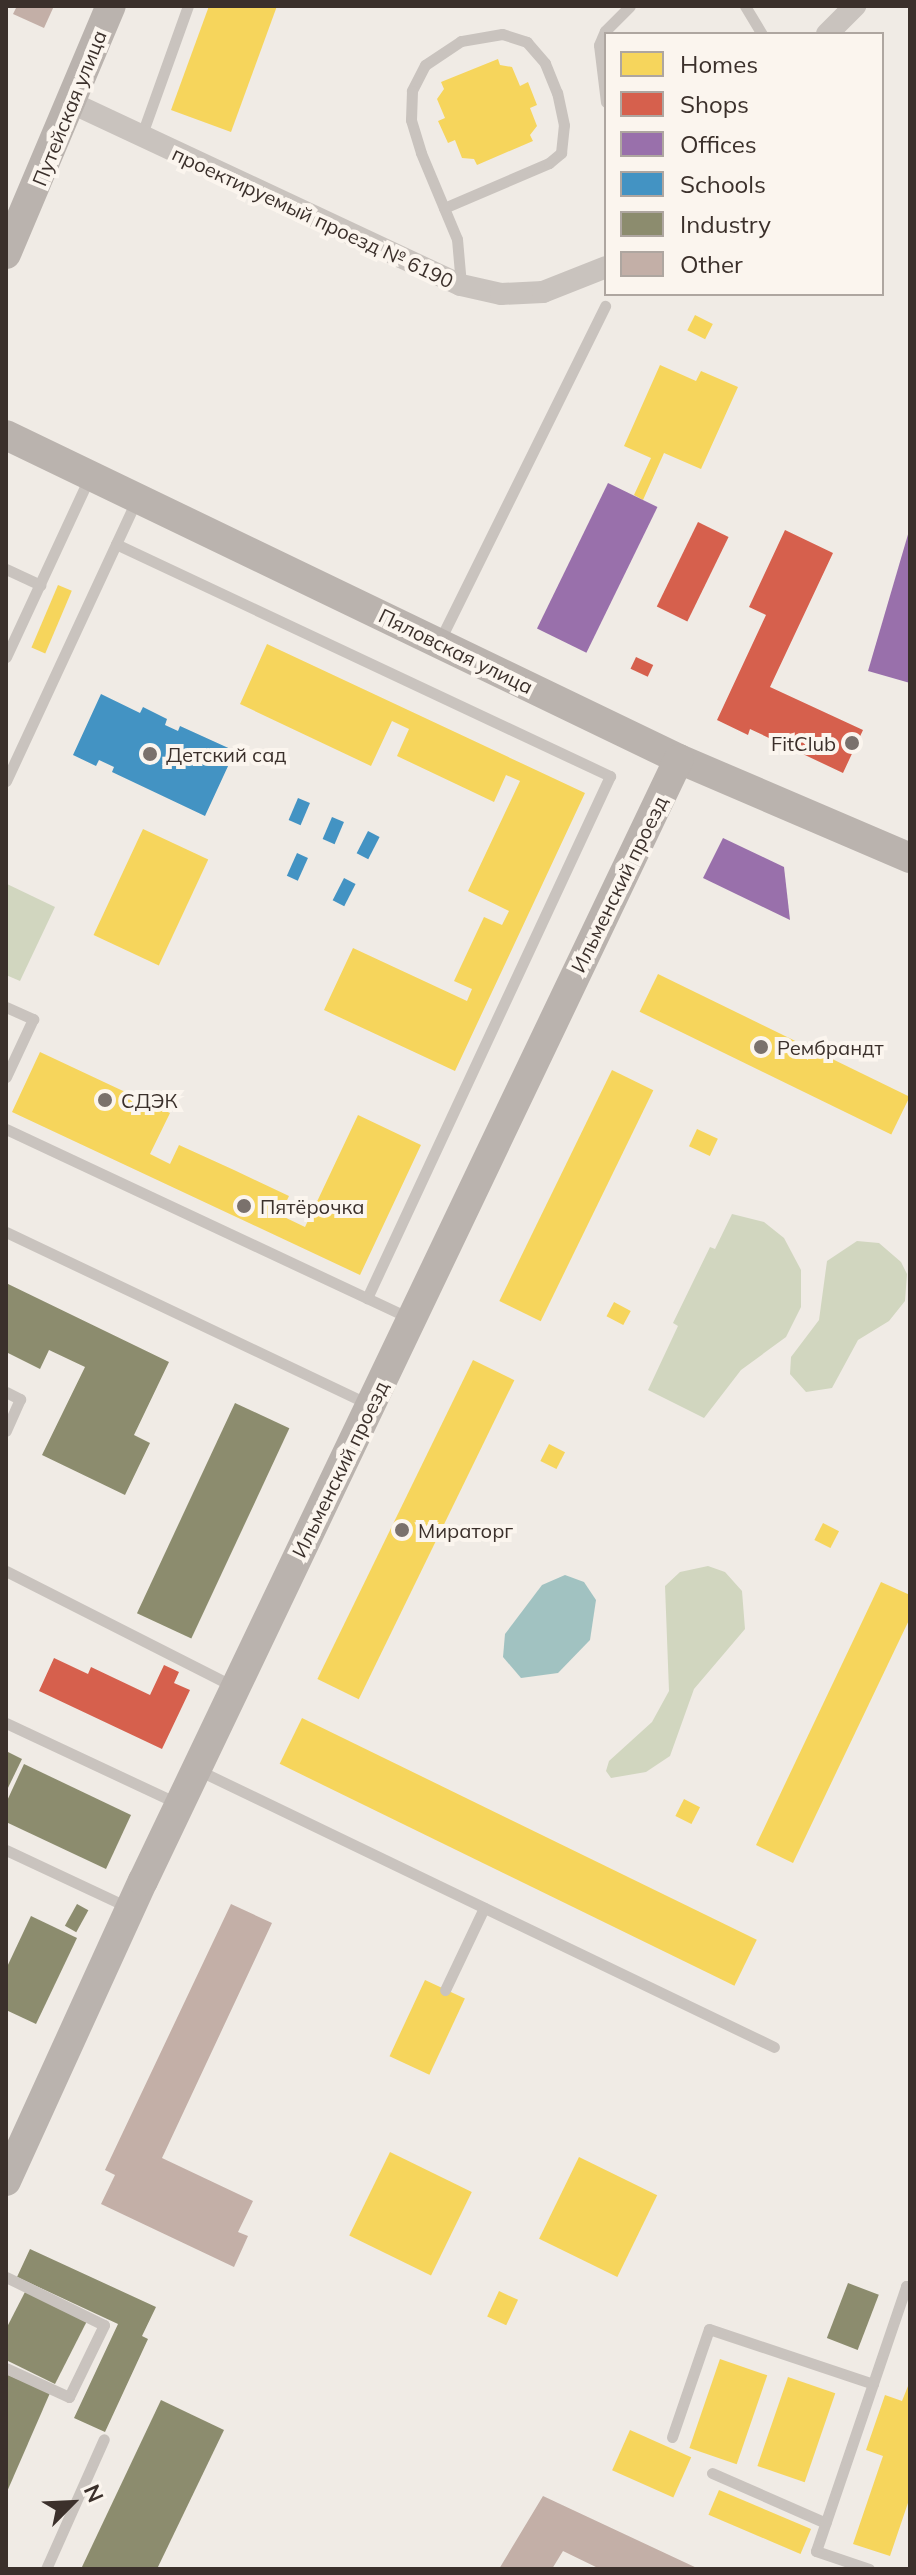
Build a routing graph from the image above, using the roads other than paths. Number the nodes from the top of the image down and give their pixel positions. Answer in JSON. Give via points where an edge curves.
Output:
{"nodes":[{"id":1,"x":111,"y":6,"type":"edge"},
{"id":2,"x":188,"y":6,"type":"edge"},
{"id":3,"x":630,"y":6,"type":"edge"},
{"id":4,"x":745,"y":6,"type":"edge"},
{"id":5,"x":855,"y":6,"type":"edge"},
{"id":6,"x":605,"y":32,"type":"edge"},
{"id":7,"x":761,"y":32,"type":"edge"},
{"id":8,"x":829,"y":32,"type":"edge"},
{"id":9,"x":604,"y":33,"type":"edge"},
{"id":10,"x":604,"y":86,"type":"edge"},
{"id":11,"x":72,"y":103,"type":"junction"},
{"id":12,"x":141,"y":137,"type":"junction"},
{"id":13,"x":444,"y":208,"type":"junction"},
{"id":14,"x":6,"y":254,"type":"edge"},
{"id":15,"x":604,"y":268,"type":"edge"},
{"id":16,"x":461,"y":285,"type":"junction"},
{"id":17,"x":605,"y":306,"type":"dead end"},
{"id":18,"x":6,"y":435,"type":"edge"},
{"id":19,"x":91,"y":476,"type":"junction"},
{"id":20,"x":138,"y":498,"type":"junction"},
{"id":21,"x":116,"y":544,"type":"junction"},
{"id":22,"x":6,"y":569,"type":"edge"},
{"id":23,"x":40,"y":585,"type":"junction"},
{"id":24,"x":439,"y":643,"type":"junction"},
{"id":25,"x":6,"y":657,"type":"edge"},
{"id":26,"x":679,"y":759,"type":"junction"},
{"id":27,"x":6,"y":781,"type":"edge"},
{"id":28,"x":910,"y":858,"type":"edge"},
{"id":29,"x":6,"y":1007,"type":"edge"},
{"id":30,"x":7,"y":1074,"type":"edge"},
{"id":31,"x":6,"y":1129,"type":"edge"},
{"id":32,"x":6,"y":1232,"type":"edge"},
{"id":33,"x":367,"y":1298,"type":"junction"},
{"id":34,"x":412,"y":1319,"type":"junction"},
{"id":35,"x":6,"y":1392,"type":"edge"},
{"id":36,"x":371,"y":1405,"type":"junction"},
{"id":37,"x":6,"y":1431,"type":"edge"},
{"id":38,"x":6,"y":1571,"type":"edge"},
{"id":39,"x":236,"y":1687,"type":"junction"},
{"id":40,"x":6,"y":1723,"type":"edge"},
{"id":41,"x":197,"y":1769,"type":"junction"},
{"id":42,"x":180,"y":1805,"type":"junction"},
{"id":43,"x":6,"y":1850,"type":"edge"},
{"id":44,"x":131,"y":1908,"type":"junction"},
{"id":45,"x":484,"y":1908,"type":"junction"},
{"id":46,"x":445,"y":1990,"type":"dead end"},
{"id":47,"x":774,"y":2047,"type":"dead end"},
{"id":48,"x":6,"y":2181,"type":"edge"},
{"id":49,"x":6,"y":2277,"type":"edge"},
{"id":50,"x":910,"y":2287,"type":"edge"},
{"id":51,"x":6,"y":2368,"type":"edge"},
{"id":52,"x":873,"y":2384,"type":"junction"},
{"id":53,"x":672,"y":2437,"type":"dead end"},
{"id":54,"x":104,"y":2439,"type":"dead end"},
{"id":55,"x":712,"y":2473,"type":"dead end"},
{"id":56,"x":826,"y":2523,"type":"junction"},
{"id":57,"x":46,"y":2569,"type":"edge"},
{"id":58,"x":869,"y":2569,"type":"edge"}],
"edges":[{"from":1,"to":11,"type":"street","name":"Путейская улица"},
{"from":2,"to":12,"type":"lane"},
{"from":3,"to":6,"type":"lane"},
{"from":4,"to":7,"type":"lane"},
{"from":5,"to":8,"type":"street"},
{"from":9,"to":10,"type":"lane","via":[[599,45]]},
{"from":11,"to":12,"type":"street","name":"проектируемый проезд № 6190"},
{"from":11,"to":14,"type":"street","name":"Путейская улица"},
{"from":12,"to":16,"type":"street","name":"проектируемый проезд № 6190"},
{"from":13,"to":13,"type":"lane","via":[[411,120],[417,78],[437,55],[461,41],[515,37],[537,51],[557,93],[564,125],[561,153]]},
{"from":13,"to":16,"type":"lane","via":[[461,251]]},
{"from":15,"to":16,"type":"street","name":"проектируемый проезд № 6190","via":[[543,292],[501,294]]},
{"from":17,"to":24,"type":"lane"},
{"from":18,"to":19,"type":"street","name":"Пяловская улица"},
{"from":19,"to":20,"type":"street","name":"Пяловская улица"},
{"from":19,"to":23,"type":"lane"},
{"from":20,"to":21,"type":"lane"},
{"from":20,"to":24,"type":"street","name":"Пяловская улица"},
{"from":21,"to":27,"type":"lane"},
{"from":21,"to":33,"type":"lane","via":[[610,776]]},
{"from":22,"to":23,"type":"lane"},
{"from":23,"to":25,"type":"lane"},
{"from":24,"to":26,"type":"street","name":"Пяловская улица"},
{"from":26,"to":28,"type":"street","name":"Пяловская улица"},
{"from":26,"to":34,"type":"street","name":"Ильменский проезд"},
{"from":29,"to":30,"type":"lane","via":[[33,1019]]},
{"from":31,"to":33,"type":"lane"},
{"from":32,"to":36,"type":"lane"},
{"from":33,"to":34,"type":"lane"},
{"from":34,"to":36,"type":"street","name":"Ильменский проезд"},
{"from":35,"to":37,"type":"lane","via":[[20,1399]]},
{"from":36,"to":39,"type":"street","name":"Ильменский проезд"},
{"from":38,"to":39,"type":"lane"},
{"from":39,"to":41,"type":"street","name":"Ильменский проезд"},
{"from":40,"to":42,"type":"lane"},
{"from":41,"to":42,"type":"street","name":"Ильменский проезд"},
{"from":41,"to":45,"type":"lane"},
{"from":42,"to":44,"type":"street","name":"Ильменский проезд"},
{"from":43,"to":44,"type":"lane"},
{"from":44,"to":48,"type":"street","name":"Ильменский проезд"},
{"from":45,"to":46,"type":"lane"},
{"from":45,"to":47,"type":"lane"},
{"from":49,"to":51,"type":"lane","via":[[104,2325],[69,2397]]},
{"from":50,"to":52,"type":"lane","via":[[906,2286]]},
{"from":52,"to":53,"type":"lane","via":[[709,2329]]},
{"from":52,"to":56,"type":"lane"},
{"from":54,"to":57,"type":"lane"},
{"from":55,"to":56,"type":"lane"},
{"from":56,"to":58,"type":"lane","via":[[816,2551]]}]}
